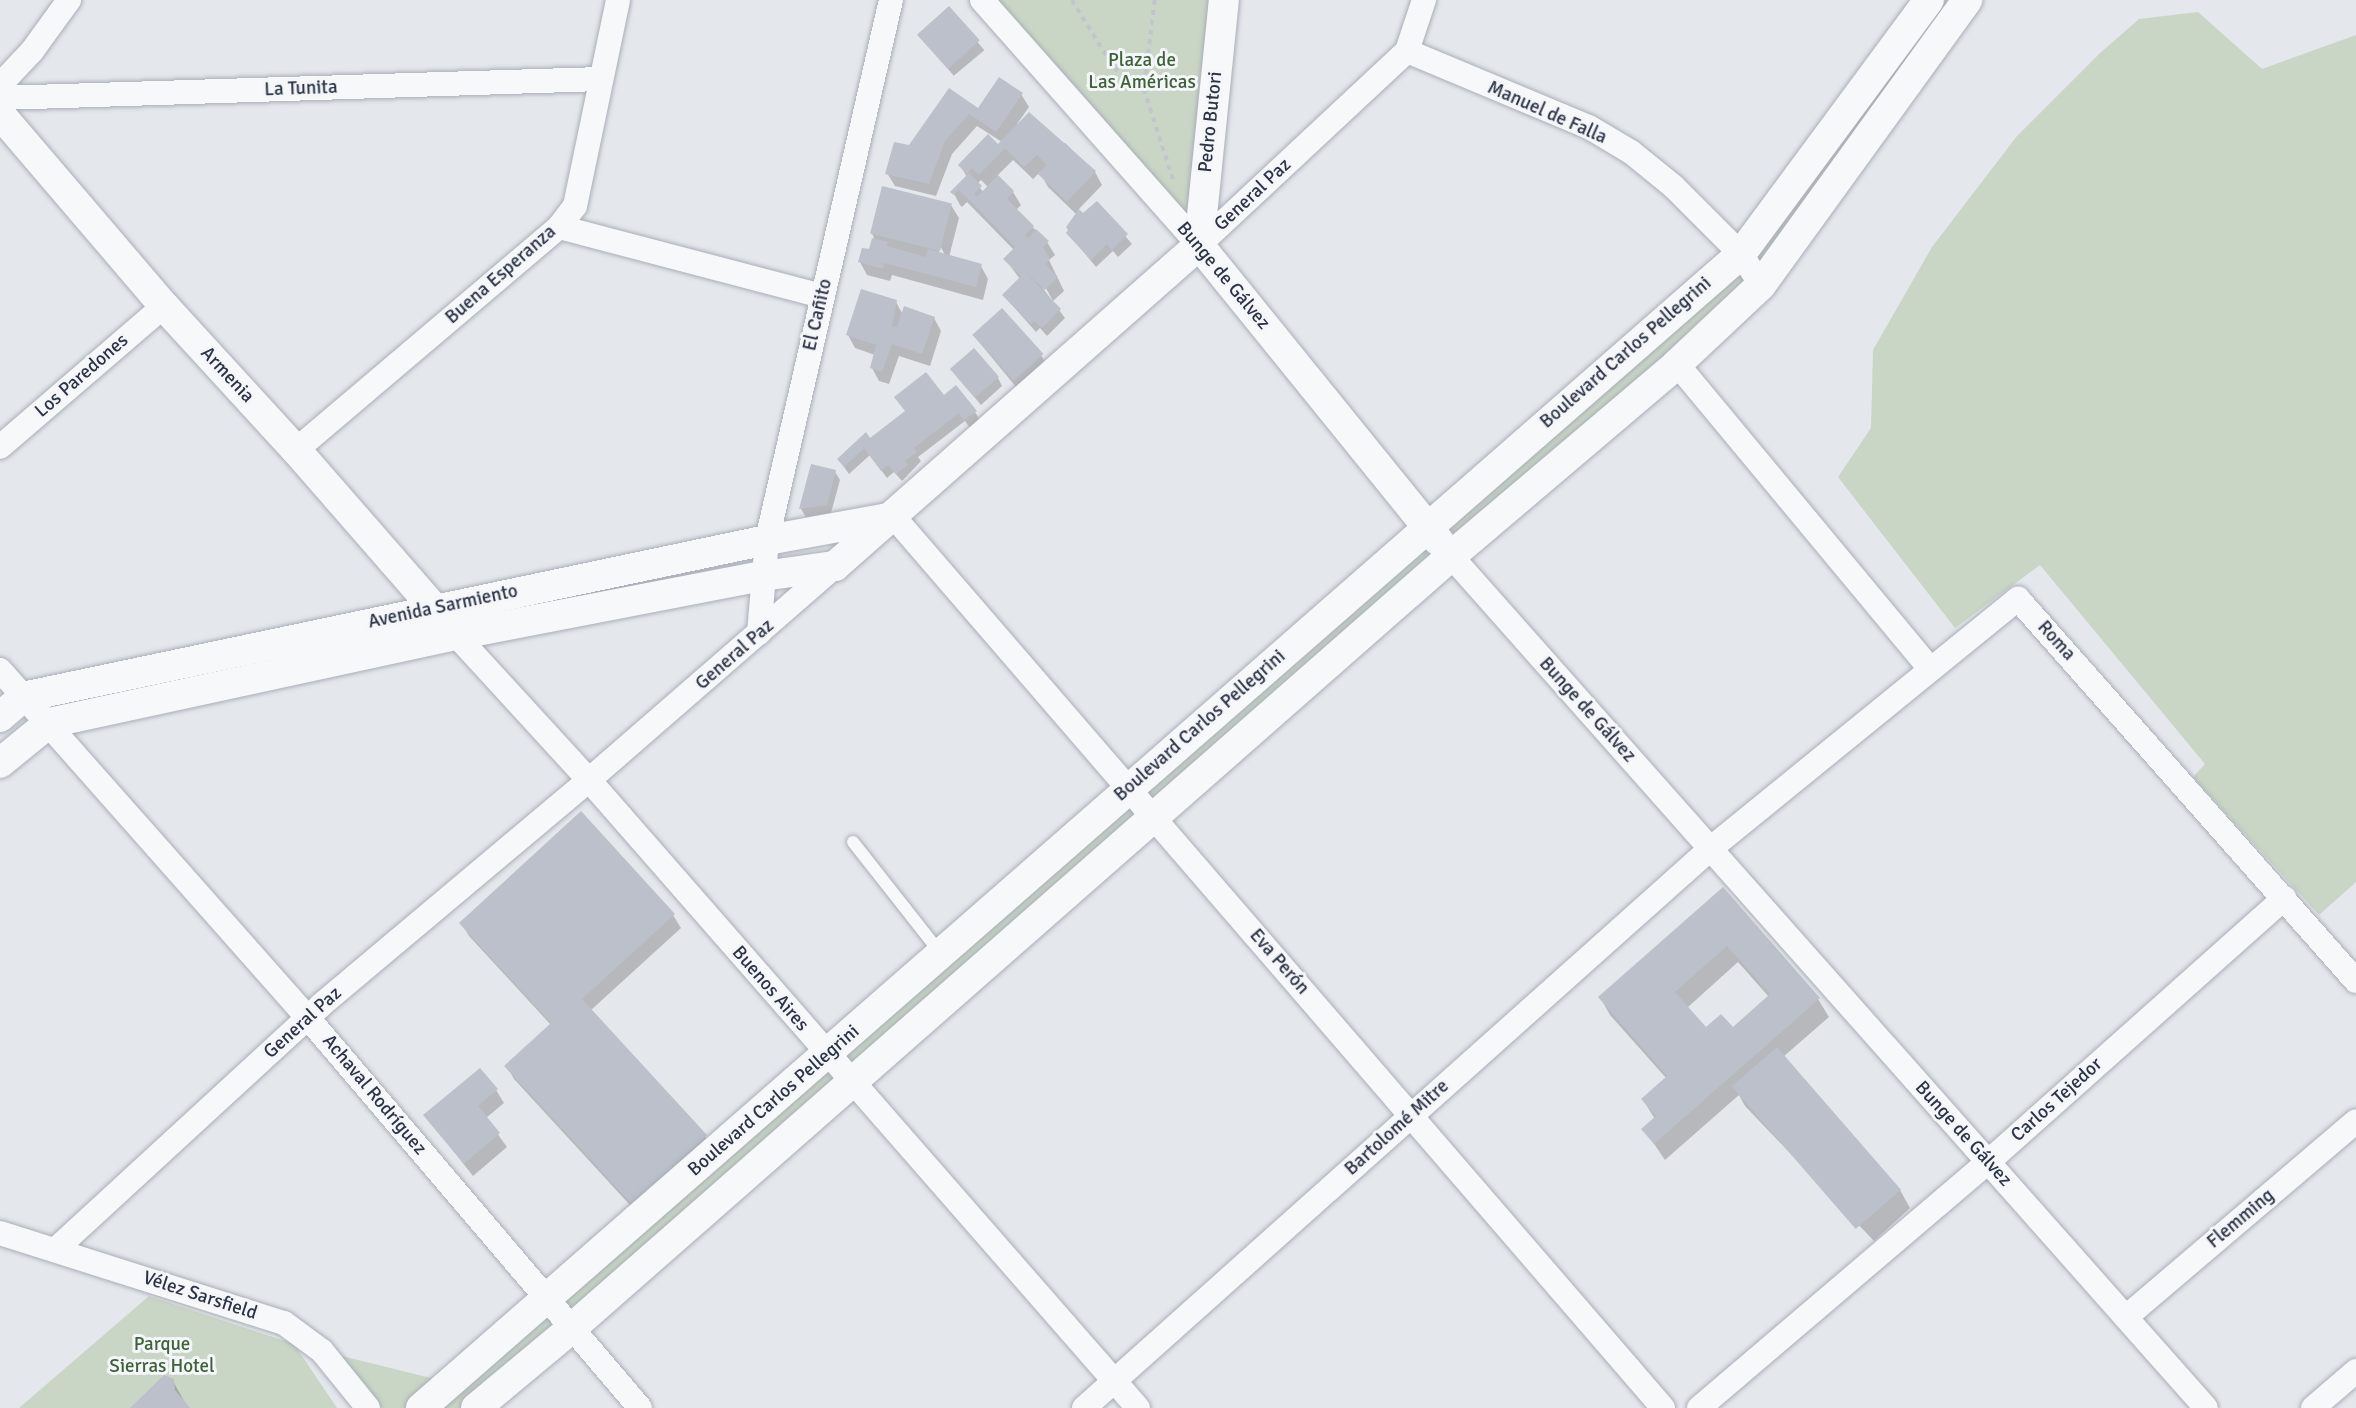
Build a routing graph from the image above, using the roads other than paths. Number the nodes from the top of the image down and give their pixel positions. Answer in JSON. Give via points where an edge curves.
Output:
{"nodes":[{"id":1,"x":69,"y":0,"type":"edge"},
{"id":2,"x":618,"y":0,"type":"edge"},
{"id":3,"x":891,"y":0,"type":"edge"},
{"id":4,"x":982,"y":0,"type":"edge"},
{"id":5,"x":1224,"y":0,"type":"edge"},
{"id":6,"x":1424,"y":0,"type":"edge"},
{"id":7,"x":1929,"y":0,"type":"edge"},
{"id":8,"x":1967,"y":0,"type":"edge"},
{"id":9,"x":1407,"y":51,"type":"junction"},
{"id":10,"x":601,"y":79,"type":"junction"},
{"id":11,"x":0,"y":85,"type":"edge"},
{"id":12,"x":0,"y":98,"type":"edge"},
{"id":13,"x":0,"y":114,"type":"edge"},
{"id":14,"x":559,"y":227,"type":"junction"},
{"id":15,"x":1199,"y":245,"type":"junction"},
{"id":16,"x":1741,"y":254,"type":"junction"},
{"id":17,"x":1761,"y":285,"type":"junction"},
{"id":18,"x":822,"y":296,"type":"junction"},
{"id":19,"x":164,"y":306,"type":"junction"},
{"id":20,"x":1677,"y":364,"type":"junction"},
{"id":21,"x":0,"y":447,"type":"edge"},
{"id":22,"x":296,"y":450,"type":"junction"},
{"id":23,"x":894,"y":517,"type":"junction"},
{"id":24,"x":1427,"y":526,"type":"junction"},
{"id":25,"x":767,"y":540,"type":"junction"},
{"id":26,"x":1451,"y":556,"type":"junction"},
{"id":27,"x":835,"y":566,"type":"junction"},
{"id":28,"x":763,"y":576,"type":"junction"},
{"id":29,"x":435,"y":609,"type":"junction"},
{"id":30,"x":760,"y":634,"type":"junction"},
{"id":31,"x":456,"y":635,"type":"junction"},
{"id":32,"x":1930,"y":669,"type":"junction"},
{"id":33,"x":0,"y":670,"type":"edge"},
{"id":34,"x":23,"y":696,"type":"junction"},
{"id":35,"x":0,"y":717,"type":"edge"},
{"id":36,"x":49,"y":723,"type":"junction"},
{"id":37,"x":0,"y":764,"type":"edge"},
{"id":38,"x":589,"y":780,"type":"junction"},
{"id":39,"x":1128,"y":789,"type":"junction"},
{"id":40,"x":1153,"y":818,"type":"junction"},
{"id":41,"x":853,"y":842,"type":"dead end"},
{"id":42,"x":1710,"y":849,"type":"junction"},
{"id":43,"x":2284,"y":898,"type":"junction"},
{"id":44,"x":941,"y":954,"type":"junction"},
{"id":45,"x":2356,"y":981,"type":"edge"},
{"id":46,"x":308,"y":1018,"type":"junction"},
{"id":47,"x":826,"y":1054,"type":"junction"},
{"id":48,"x":851,"y":1082,"type":"junction"},
{"id":49,"x":1413,"y":1114,"type":"junction"},
{"id":50,"x":2356,"y":1121,"type":"edge"},
{"id":51,"x":1988,"y":1162,"type":"junction"},
{"id":52,"x":0,"y":1233,"type":"edge"},
{"id":53,"x":55,"y":1250,"type":"junction"},
{"id":54,"x":548,"y":1300,"type":"junction"},
{"id":55,"x":2126,"y":1317,"type":"junction"},
{"id":56,"x":572,"y":1328,"type":"junction"},
{"id":57,"x":2356,"y":1371,"type":"edge"},
{"id":58,"x":1115,"y":1381,"type":"junction"},
{"id":59,"x":506,"y":1394,"type":"edge"},
{"id":60,"x":368,"y":1408,"type":"edge"},
{"id":61,"x":421,"y":1408,"type":"edge"},
{"id":62,"x":476,"y":1408,"type":"edge"},
{"id":63,"x":640,"y":1408,"type":"edge"},
{"id":64,"x":1084,"y":1408,"type":"edge"},
{"id":65,"x":1138,"y":1408,"type":"edge"},
{"id":66,"x":1663,"y":1408,"type":"edge"},
{"id":67,"x":1699,"y":1408,"type":"edge"},
{"id":68,"x":2206,"y":1408,"type":"edge"},
{"id":69,"x":2313,"y":1408,"type":"edge"}],
"edges":[{"from":1,"to":11,"type":"street"},
{"from":2,"to":10,"type":"street","name":"Buena Esperanza"},
{"from":3,"to":18,"type":"street","name":"El Cañito"},
{"from":4,"to":15,"type":"street","name":"Bunge de Gálvez"},
{"from":5,"to":15,"type":"street","name":"Pedro Butori"},
{"from":6,"to":9,"type":"street"},
{"from":7,"to":16,"type":"street","name":"Boulevard Carlos Pellegrini"},
{"from":8,"to":17,"type":"street","name":"Boulevard Carlos Pellegrini"},
{"from":9,"to":15,"type":"street","name":"General Paz"},
{"from":9,"to":16,"type":"street","name":"Manuel de Falla","via":[[1589,127],[1631,152],[1674,187]]},
{"from":10,"to":12,"type":"street","name":"La Tunita"},
{"from":10,"to":14,"type":"street","name":"Buena Esperanza","via":[[575,206]]},
{"from":13,"to":19,"type":"street","name":"Armenia"},
{"from":14,"to":18,"type":"street"},
{"from":14,"to":22,"type":"street","name":"Buena Esperanza"},
{"from":15,"to":23,"type":"street","name":"General Paz"},
{"from":15,"to":24,"type":"street","name":"Bunge de Gálvez"},
{"from":16,"to":17,"type":"street","name":"Manuel de Falla"},
{"from":16,"to":24,"type":"street","name":"Boulevard Carlos Pellegrini"},
{"from":17,"to":20,"type":"street","name":"Boulevard Carlos Pellegrini"},
{"from":18,"to":25,"type":"street","name":"El Cañito"},
{"from":19,"to":21,"type":"street","name":"Los Paredones"},
{"from":19,"to":22,"type":"street","name":"Armenia"},
{"from":20,"to":26,"type":"street","name":"Boulevard Carlos Pellegrini"},
{"from":20,"to":32,"type":"street"},
{"from":22,"to":29,"type":"street","name":"Armenia"},
{"from":23,"to":25,"type":"street","name":"Avenida Sarmiento"},
{"from":23,"to":27,"type":"street","name":"General Paz"},
{"from":23,"to":39,"type":"street","name":"Eva Perón"},
{"from":24,"to":26,"type":"street","name":"Bunge de Gálvez"},
{"from":24,"to":39,"type":"street","name":"Boulevard Carlos Pellegrini"},
{"from":25,"to":28,"type":"street","name":"El Cañito"},
{"from":25,"to":29,"type":"street","name":"Avenida Sarmiento"},
{"from":26,"to":40,"type":"street","name":"Boulevard Carlos Pellegrini"},
{"from":26,"to":42,"type":"street","name":"Bunge de Gálvez"},
{"from":27,"to":28,"type":"street","name":"Avenida Sarmiento"},
{"from":27,"to":30,"type":"street","name":"General Paz"},
{"from":28,"to":30,"type":"street","name":"El Cañito"},
{"from":28,"to":31,"type":"street","name":"Avenida Sarmiento"},
{"from":29,"to":31,"type":"street","name":"Armenia"},
{"from":29,"to":34,"type":"street","name":"Avenida Sarmiento"},
{"from":30,"to":38,"type":"street","name":"General Paz"},
{"from":31,"to":36,"type":"street","name":"Avenida Sarmiento"},
{"from":31,"to":38,"type":"street","name":"Buenos Aires"},
{"from":32,"to":42,"type":"street","name":"Roma"},
{"from":32,"to":43,"type":"street","name":"Roma","via":[[2018,598]]},
{"from":33,"to":34,"type":"street","name":"Achaval Rodríguez"},
{"from":34,"to":35,"type":"street"},
{"from":34,"to":36,"type":"street","name":"Achaval Rodríguez"},
{"from":36,"to":37,"type":"street","name":"Avenida Sarmiento"},
{"from":36,"to":46,"type":"street","name":"Achaval Rodríguez"},
{"from":38,"to":46,"type":"street","name":"General Paz"},
{"from":38,"to":47,"type":"street","name":"Buenos Aires"},
{"from":39,"to":40,"type":"street","name":"Eva Perón"},
{"from":39,"to":44,"type":"street","name":"Boulevard Carlos Pellegrini"},
{"from":40,"to":48,"type":"street","name":"Boulevard Carlos Pellegrini"},
{"from":40,"to":49,"type":"street","name":"Eva Perón"},
{"from":41,"to":44,"type":"lane"},
{"from":42,"to":49,"type":"street","name":"Bartolomé Mitre"},
{"from":42,"to":51,"type":"street","name":"Bunge de Gálvez"},
{"from":43,"to":45,"type":"street","name":"Roma"},
{"from":43,"to":51,"type":"street","name":"Carlos Tejedor"},
{"from":44,"to":47,"type":"street","name":"Boulevard Carlos Pellegrini"},
{"from":46,"to":53,"type":"street","name":"General Paz"},
{"from":46,"to":54,"type":"street","name":"Achaval Rodríguez"},
{"from":47,"to":48,"type":"street","name":"Buenos Aires"},
{"from":47,"to":54,"type":"street","name":"Boulevard Carlos Pellegrini"},
{"from":48,"to":56,"type":"street","name":"Boulevard Carlos Pellegrini"},
{"from":48,"to":58,"type":"street","name":"Buenos Aires"},
{"from":49,"to":58,"type":"street","name":"Bartolomé Mitre"},
{"from":49,"to":66,"type":"street","name":"Eva Perón"},
{"from":50,"to":55,"type":"street","name":"Flemming"},
{"from":51,"to":55,"type":"street","name":"Bunge de Gálvez"},
{"from":51,"to":67,"type":"street","name":"Carlos Tejedor"},
{"from":52,"to":53,"type":"street","name":"Vélez Sarsfield"},
{"from":53,"to":60,"type":"street","name":"Vélez Sarsfield","via":[[284,1323],[322,1351]]},
{"from":54,"to":56,"type":"street","name":"Achaval Rodríguez"},
{"from":54,"to":61,"type":"street","name":"Boulevard Carlos Pellegrini"},
{"from":55,"to":68,"type":"street","name":"Bunge de Gálvez"},
{"from":56,"to":59,"type":"street","name":"Boulevard Carlos Pellegrini"},
{"from":56,"to":63,"type":"street","name":"Achaval Rodríguez"},
{"from":57,"to":69,"type":"street"},
{"from":58,"to":64,"type":"street","name":"Bartolomé Mitre"},
{"from":58,"to":65,"type":"street","name":"Buenos Aires"},
{"from":59,"to":62,"type":"street","name":"Boulevard Carlos Pellegrini"}]}
